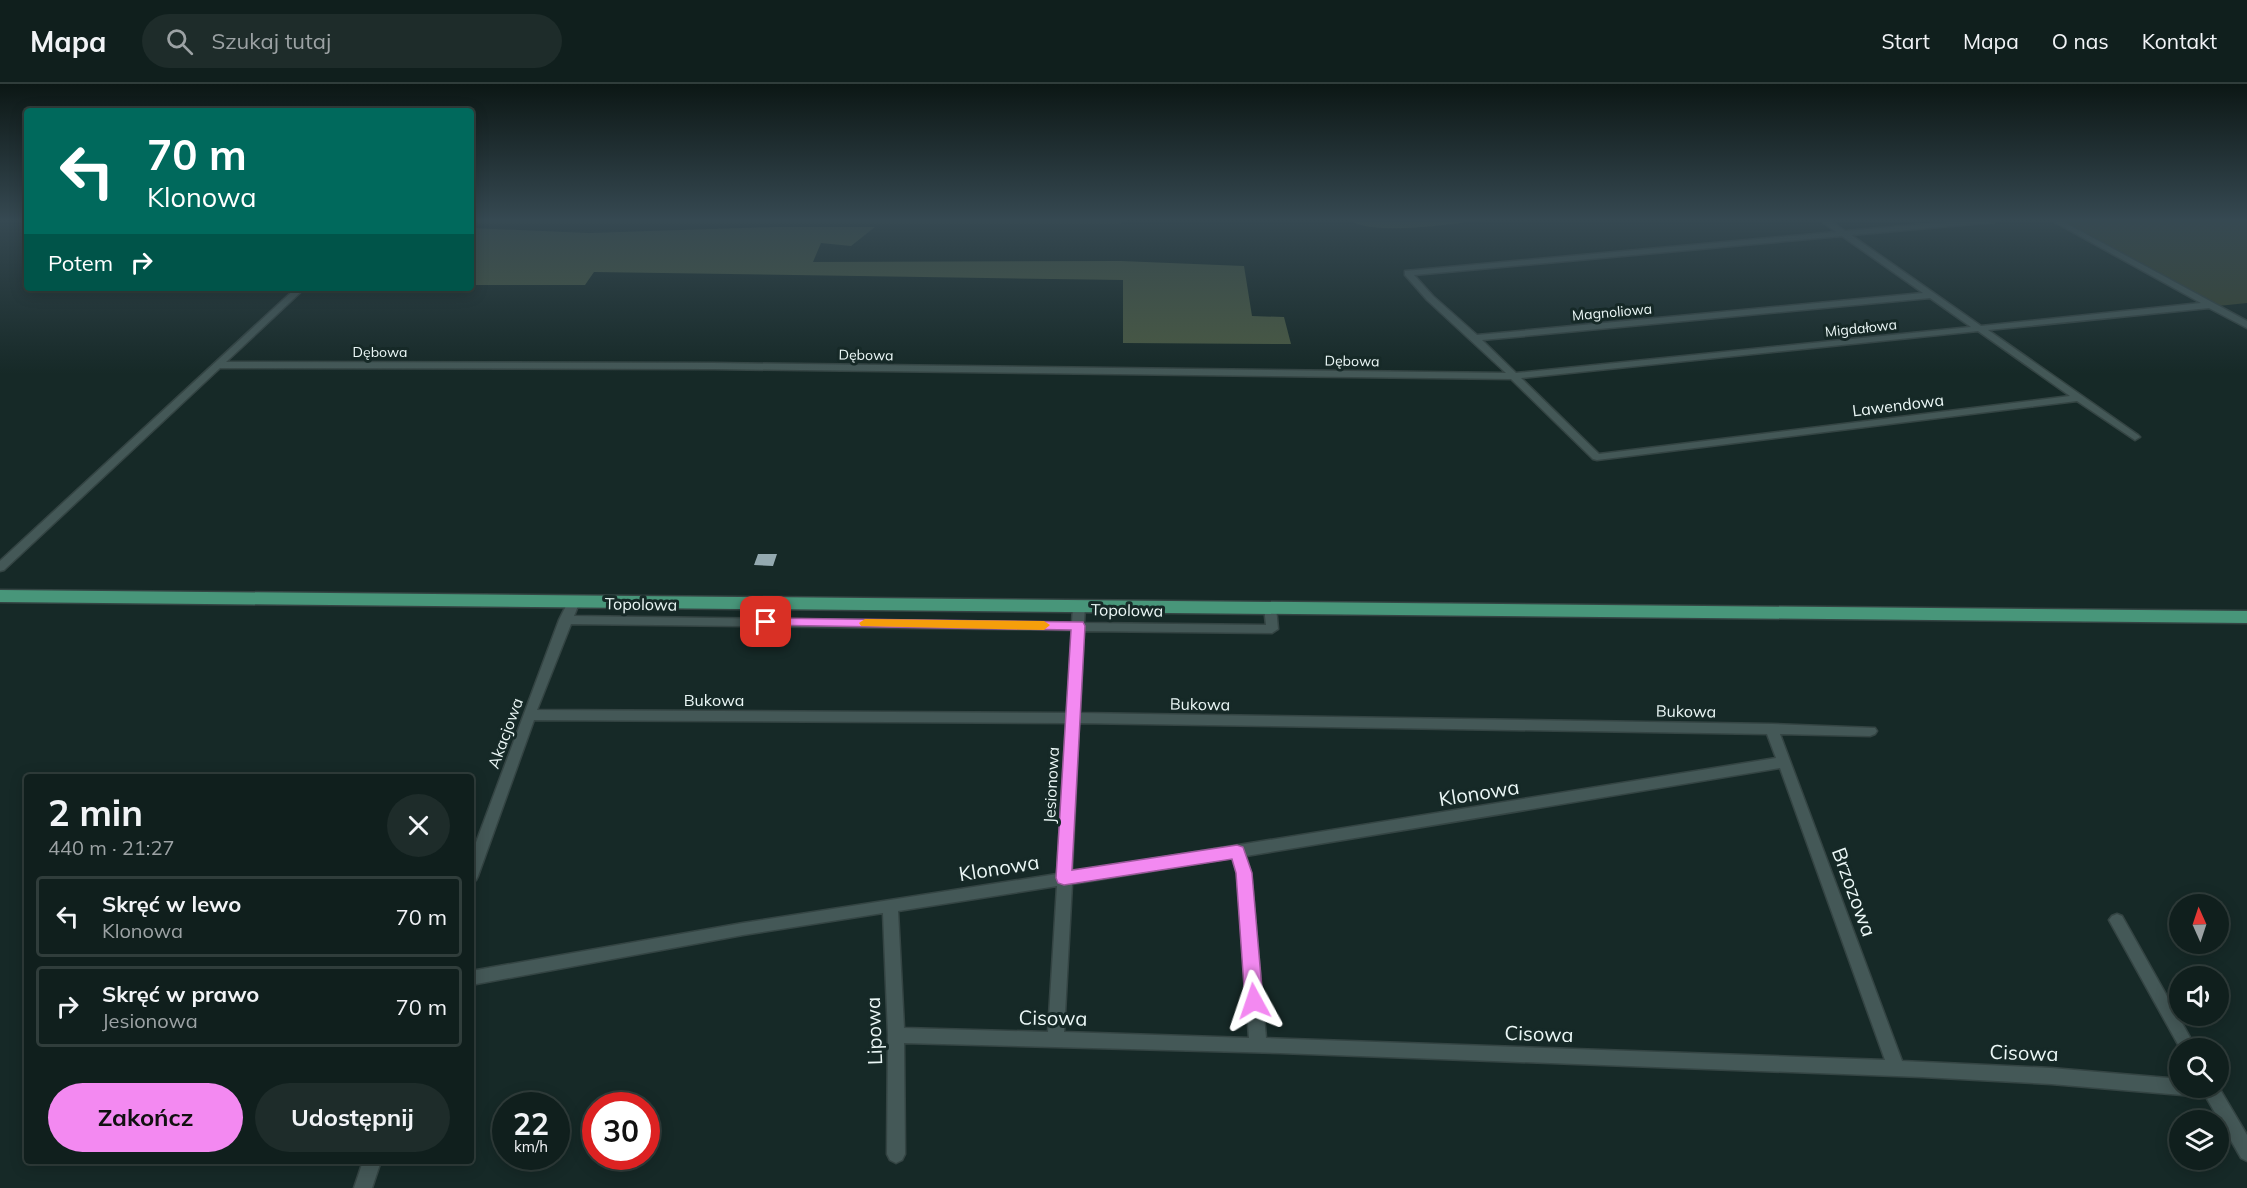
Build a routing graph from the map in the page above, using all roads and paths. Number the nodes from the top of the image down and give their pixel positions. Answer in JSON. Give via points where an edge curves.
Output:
{"nodes":[{"id":1,"x":1425,"y":272,"type":"edge"},
{"id":2,"x":1898,"y":272,"type":"edge"},
{"id":3,"x":2148,"y":272,"type":"edge"},
{"id":4,"x":298,"y":291,"type":"edge"},
{"id":5,"x":1931,"y":295,"type":"junction"},
{"id":6,"x":2209,"y":305,"type":"junction"},
{"id":7,"x":2247,"y":325,"type":"edge"},
{"id":8,"x":1981,"y":330,"type":"junction"},
{"id":9,"x":1475,"y":338,"type":"junction"},
{"id":10,"x":217,"y":365,"type":"junction"},
{"id":11,"x":1515,"y":376,"type":"junction"},
{"id":12,"x":2079,"y":398,"type":"junction"},
{"id":13,"x":2135,"y":437,"type":"dead end"},
{"id":14,"x":0,"y":567,"type":"edge"},
{"id":15,"x":0,"y":596,"type":"edge"},
{"id":16,"x":574,"y":602,"type":"junction"},
{"id":17,"x":1079,"y":606,"type":"junction"},
{"id":18,"x":1270,"y":607,"type":"junction"},
{"id":19,"x":2247,"y":617,"type":"edge"},
{"id":20,"x":565,"y":620,"type":"junction"},
{"id":21,"x":1078,"y":626,"type":"junction"},
{"id":22,"x":529,"y":715,"type":"junction"},
{"id":23,"x":1073,"y":718,"type":"junction"},
{"id":24,"x":1772,"y":729,"type":"junction"},
{"id":25,"x":1870,"y":731,"type":"dead end"},
{"id":26,"x":1784,"y":762,"type":"junction"},
{"id":27,"x":1237,"y":852,"type":"junction"},
{"id":28,"x":474,"y":868,"type":"edge"},
{"id":29,"x":1064,"y":878,"type":"junction"},
{"id":30,"x":890,"y":906,"type":"junction"},
{"id":31,"x":2117,"y":920,"type":"dead end"},
{"id":32,"x":474,"y":977,"type":"edge"},
{"id":33,"x":896,"y":1035,"type":"junction"},
{"id":34,"x":2182,"y":1038,"type":"edge"},
{"id":35,"x":1056,"y":1039,"type":"junction"},
{"id":36,"x":1258,"y":1044,"type":"junction"},
{"id":37,"x":1897,"y":1068,"type":"junction"},
{"id":38,"x":2169,"y":1086,"type":"edge"},
{"id":39,"x":2216,"y":1098,"type":"edge"},
{"id":40,"x":2247,"y":1152,"type":"edge"},
{"id":41,"x":896,"y":1154,"type":"dead end"},
{"id":42,"x":371,"y":1164,"type":"edge"},
{"id":43,"x":363,"y":1188,"type":"edge"}],
"edges":[{"from":1,"to":9,"type":"street","via":[[1408,273]]},
{"from":2,"to":5,"type":"street"},
{"from":3,"to":6,"type":"street"},
{"from":4,"to":10,"type":"street"},
{"from":5,"to":8,"type":"street"},
{"from":5,"to":9,"type":"street","name":"Magnoliowa"},
{"from":6,"to":7,"type":"street"},
{"from":6,"to":8,"type":"street","name":"Migdałowa"},
{"from":8,"to":11,"type":"street","name":"Migdałowa"},
{"from":8,"to":12,"type":"street"},
{"from":9,"to":11,"type":"street"},
{"from":10,"to":11,"type":"street","name":"Dębowa","via":[[713,366]]},
{"from":10,"to":14,"type":"street"},
{"from":11,"to":12,"type":"street","name":"Lawendowa","via":[[1597,457]]},
{"from":12,"to":13,"type":"street"},
{"from":15,"to":16,"type":"main road"},
{"from":16,"to":17,"type":"main road"},
{"from":16,"to":20,"type":"street","name":"Akacjowa"},
{"from":17,"to":18,"type":"main road"},
{"from":17,"to":21,"type":"street","name":"Jesionowa"},
{"from":18,"to":19,"type":"main road"},
{"from":18,"to":21,"type":"street","name":"Topolowa","via":[[1272,629]]},
{"from":20,"to":21,"type":"street","name":"Topolowa"},
{"from":20,"to":22,"type":"street","name":"Akacjowa"},
{"from":21,"to":23,"type":"street","name":"Jesionowa"},
{"from":22,"to":23,"type":"street","name":"Bukowa"},
{"from":22,"to":28,"type":"street","name":"Akacjowa"},
{"from":23,"to":24,"type":"street","name":"Bukowa"},
{"from":23,"to":29,"type":"street","name":"Jesionowa"},
{"from":24,"to":25,"type":"street","name":"Bukowa"},
{"from":24,"to":26,"type":"street","name":"Brzozowa"},
{"from":26,"to":27,"type":"street","name":"Klonowa"},
{"from":26,"to":37,"type":"street","name":"Brzozowa"},
{"from":27,"to":29,"type":"street","name":"Klonowa"},
{"from":27,"to":36,"type":"street","via":[[1244,873]]},
{"from":29,"to":30,"type":"street","name":"Klonowa"},
{"from":29,"to":35,"type":"street","name":"Jesionowa"},
{"from":30,"to":32,"type":"street","name":"Klonowa"},
{"from":30,"to":33,"type":"street","name":"Lipowa"},
{"from":31,"to":34,"type":"street"},
{"from":33,"to":35,"type":"street","name":"Cisowa"},
{"from":33,"to":41,"type":"street","name":"Lipowa"},
{"from":35,"to":36,"type":"street","name":"Cisowa"},
{"from":36,"to":37,"type":"street","name":"Cisowa"},
{"from":37,"to":38,"type":"street","name":"Cisowa","via":[[2067,1076]]},
{"from":39,"to":40,"type":"street"},
{"from":42,"to":43,"type":"street"}]}
